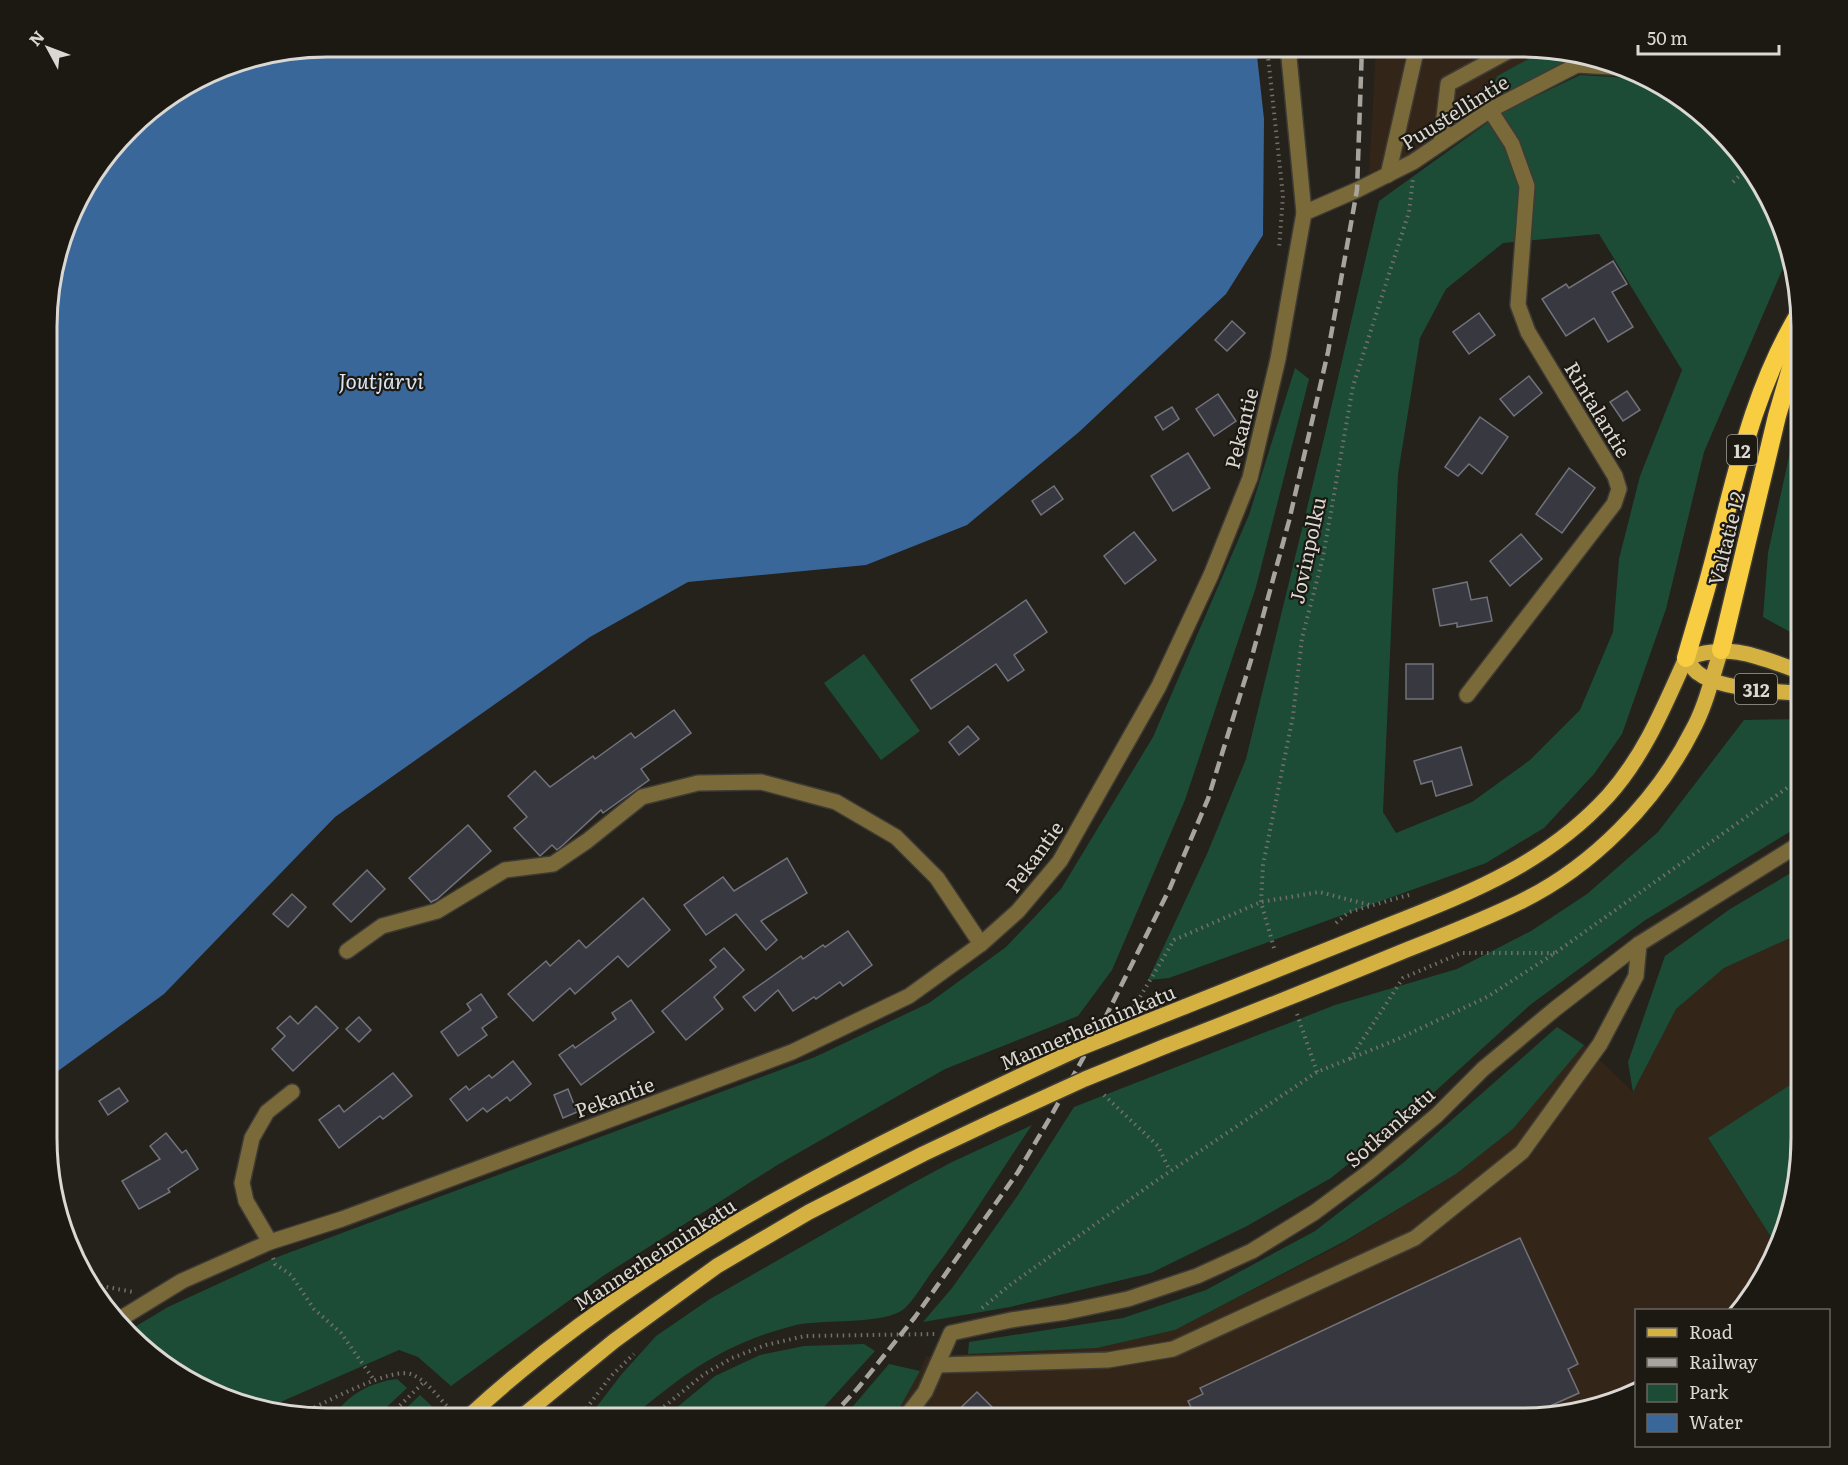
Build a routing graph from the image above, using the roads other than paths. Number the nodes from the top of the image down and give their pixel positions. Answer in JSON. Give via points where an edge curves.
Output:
{"nodes":[{"id":1,"x":1289,"y":57,"type":"edge"},
{"id":2,"x":1415,"y":57,"type":"edge"},
{"id":3,"x":1498,"y":57,"type":"edge"},
{"id":4,"x":1590,"y":66,"type":"edge"},
{"id":5,"x":1490,"y":110,"type":"junction"},
{"id":6,"x":1441,"y":143,"type":"junction"},
{"id":7,"x":1388,"y":175,"type":"junction"},
{"id":8,"x":1304,"y":213,"type":"junction"},
{"id":9,"x":1791,"y":327,"type":"edge"},
{"id":10,"x":1791,"y":370,"type":"edge"},
{"id":11,"x":1721,"y":650,"type":"junction"},
{"id":12,"x":1686,"y":658,"type":"junction"},
{"id":13,"x":1791,"y":668,"type":"edge"},
{"id":14,"x":1711,"y":681,"type":"junction"},
{"id":15,"x":1791,"y":693,"type":"edge"},
{"id":16,"x":1467,"y":694,"type":"dead end"},
{"id":17,"x":1791,"y":849,"type":"edge"},
{"id":18,"x":981,"y":944,"type":"junction"},
{"id":19,"x":1639,"y":944,"type":"junction"},
{"id":20,"x":347,"y":951,"type":"dead end"},
{"id":21,"x":292,"y":1092,"type":"dead end"},
{"id":22,"x":270,"y":1242,"type":"junction"},
{"id":23,"x":125,"y":1317,"type":"edge"},
{"id":24,"x":937,"y":1365,"type":"junction"},
{"id":25,"x":478,"y":1408,"type":"edge"},
{"id":26,"x":532,"y":1408,"type":"edge"},
{"id":27,"x":913,"y":1408,"type":"edge"}],
"edges":[{"from":1,"to":8,"type":"street","name":"Pekantie"},
{"from":2,"to":7,"type":"street"},
{"from":3,"to":6,"type":"street","via":[[1448,84]]},
{"from":4,"to":5,"type":"street","name":"Puustellintie","via":[[1577,65]]},
{"from":5,"to":6,"type":"street","name":"Puustellintie"},
{"from":5,"to":16,"type":"street","name":"Rintalantie","via":[[1512,144],[1527,186],[1518,305],[1528,332],[1615,476],[1619,489],[1614,504]]},
{"from":6,"to":7,"type":"street","name":"Puustellintie"},
{"from":7,"to":8,"type":"street","name":"Puustellintie"},
{"from":8,"to":18,"type":"street","name":"Pekantie","via":[[1278,359],[1250,478],[1211,575],[1159,686],[1060,861],[1018,911]]},
{"from":9,"to":12,"type":"highway","name":"Valtatie 12","number":"12","via":[[1771,366],[1745,439]]},
{"from":10,"to":11,"type":"highway","name":"Valtatie 12","number":"12"},
{"from":11,"to":12,"type":"main road","number":"312"},
{"from":11,"to":13,"type":"main road","number":"312"},
{"from":11,"to":14,"type":"main road"},
{"from":12,"to":14,"type":"main road","number":"312","via":[[1697,673]]},
{"from":12,"to":25,"type":"main road","name":"Mannerheiminkatu","bridge":true,"via":[[1656,725],[1609,795],[1580,824],[1520,867],[1471,891],[1078,1049],[911,1127],[701,1243],[594,1314]]},
{"from":14,"to":15,"type":"main road","number":"312"},
{"from":14,"to":26,"type":"main road","bridge":true,"via":[[1693,730],[1654,789],[1586,861],[1557,881],[1521,902],[1465,926],[1085,1078],[809,1212],[717,1266],[614,1341]]},
{"from":17,"to":19,"type":"street","name":"Sotkankatu"},
{"from":18,"to":20,"type":"street","via":[[937,878],[896,837],[836,802],[761,782],[698,783],[642,797],[553,864],[505,870],[437,911],[382,926]]},
{"from":18,"to":22,"type":"street","name":"Pekantie","via":[[909,996],[792,1052],[342,1220]]},
{"from":19,"to":24,"type":"street","name":"Sotkankatu","via":[[1483,1069],[1437,1115],[1370,1172],[1252,1251],[1197,1276],[1128,1299],[951,1333]]},
{"from":19,"to":24,"type":"street","via":[[1636,976],[1600,1044],[1522,1152],[1415,1238],[1173,1349],[1108,1360]]},
{"from":21,"to":22,"type":"street","via":[[267,1112],[252,1138],[242,1183],[246,1201]]},
{"from":22,"to":23,"type":"street","name":"Pekantie","via":[[182,1281]]},
{"from":24,"to":27,"type":"street"}]}
